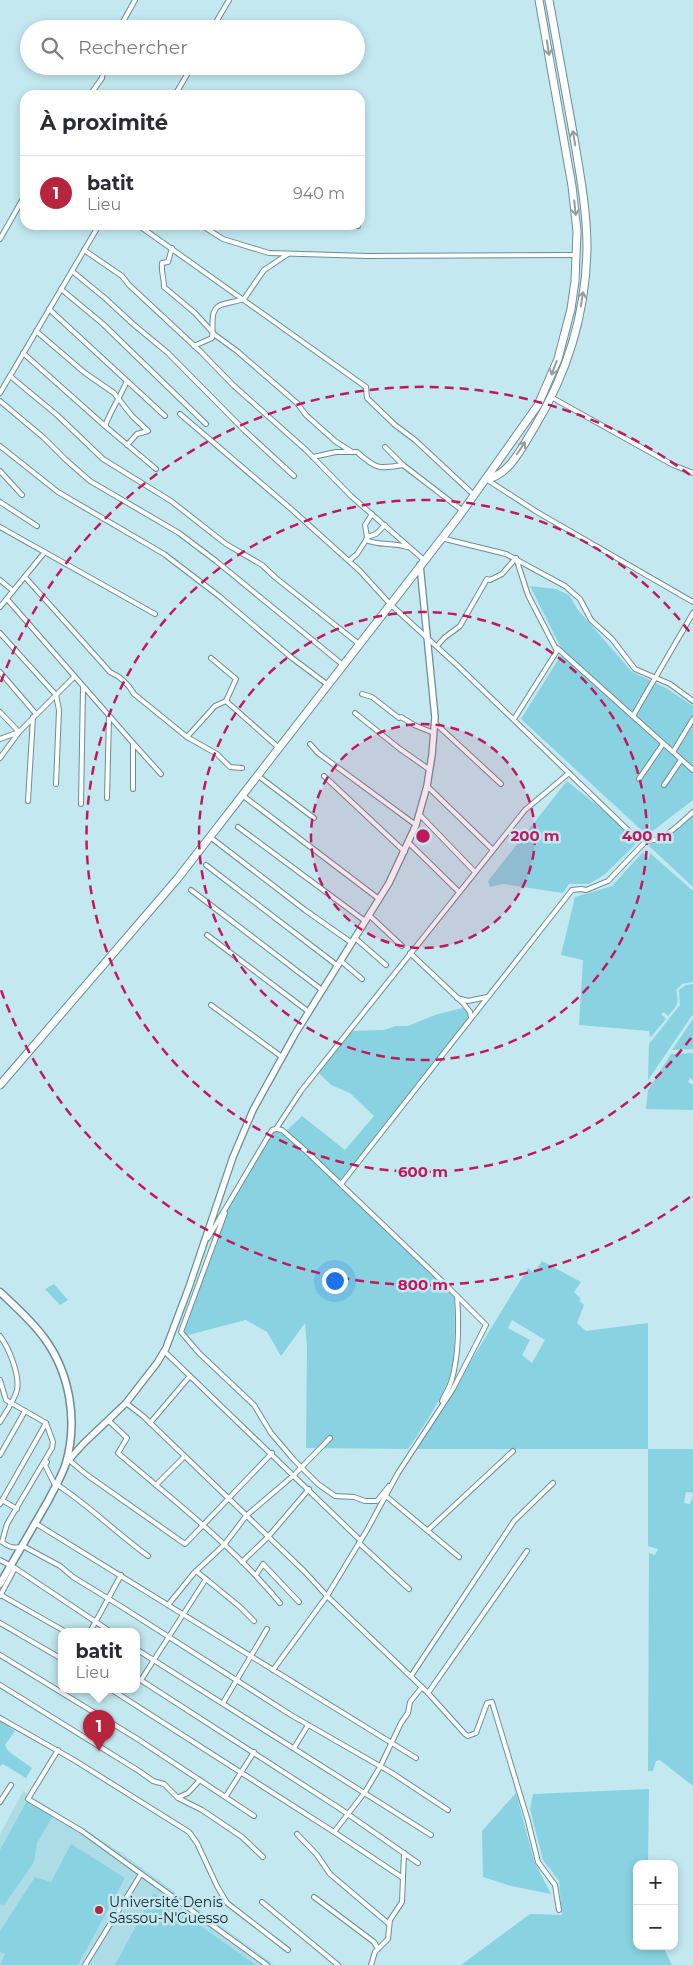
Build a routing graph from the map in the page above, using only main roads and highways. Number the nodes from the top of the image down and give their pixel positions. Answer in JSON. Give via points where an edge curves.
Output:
{"nodes":[{"id":1,"x":539,"y":0,"type":"edge"},
{"id":2,"x":549,"y":0,"type":"edge"},
{"id":3,"x":486,"y":479,"type":"junction"},
{"id":4,"x":0,"y":1086,"type":"edge"},
{"id":5,"x":0,"y":1292,"type":"edge"},
{"id":6,"x":0,"y":1584,"type":"edge"}],
"edges":[{"from":1,"to":3,"type":"highway","one_way":true,"via":[[576,224],[571,309],[558,359],[538,405]]},
{"from":3,"to":2,"type":"highway","one_way":true,"via":[[495,477],[511,462],[568,367],[582,301],[586,228]]},
{"from":3,"to":4,"type":"highway","via":[[178,878]]},
{"from":5,"to":6,"type":"main road","via":[[43,1336],[64,1375],[71,1405],[67,1462],[13,1566]]}]}
